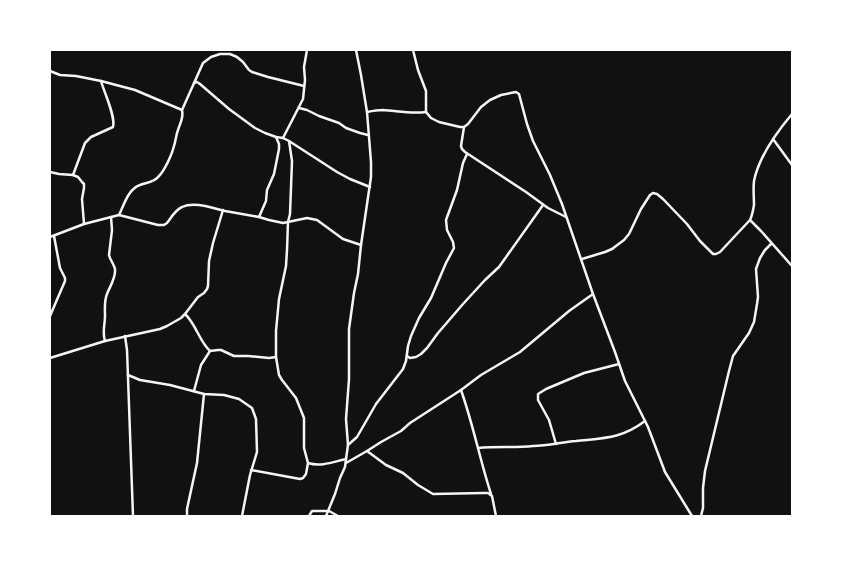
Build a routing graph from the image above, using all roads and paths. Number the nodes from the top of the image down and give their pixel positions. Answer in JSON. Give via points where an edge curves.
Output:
{"nodes":[{"id":1,"x":307,"y":50,"type":"edge"},
{"id":2,"x":356,"y":50,"type":"edge"},
{"id":3,"x":413,"y":50,"type":"edge"},
{"id":4,"x":50,"y":71,"type":"edge"},
{"id":5,"x":101,"y":81,"type":"junction"},
{"id":6,"x":194,"y":83,"type":"junction"},
{"id":7,"x":304,"y":86,"type":"junction"},
{"id":8,"x":299,"y":108,"type":"junction"},
{"id":9,"x":182,"y":110,"type":"junction"},
{"id":10,"x":367,"y":112,"type":"junction"},
{"id":11,"x":426,"y":112,"type":"junction"},
{"id":12,"x":792,"y":114,"type":"edge"},
{"id":13,"x":790,"y":118,"type":"edge"},
{"id":14,"x":464,"y":127,"type":"junction"},
{"id":15,"x":368,"y":135,"type":"junction"},
{"id":16,"x":276,"y":137,"type":"junction"},
{"id":17,"x":283,"y":138,"type":"junction"},
{"id":18,"x":773,"y":139,"type":"junction"},
{"id":19,"x":289,"y":141,"type":"junction"},
{"id":20,"x":466,"y":154,"type":"junction"},
{"id":21,"x":792,"y":165,"type":"edge"},
{"id":22,"x":50,"y":172,"type":"edge"},
{"id":23,"x":73,"y":174,"type":"junction"},
{"id":24,"x":370,"y":186,"type":"junction"},
{"id":25,"x":543,"y":205,"type":"junction"},
{"id":26,"x":223,"y":210,"type":"junction"},
{"id":27,"x":119,"y":215,"type":"junction"},
{"id":28,"x":111,"y":217,"type":"junction"},
{"id":29,"x":259,"y":217,"type":"junction"},
{"id":30,"x":567,"y":217,"type":"junction"},
{"id":31,"x":750,"y":220,"type":"junction"},
{"id":32,"x":288,"y":222,"type":"junction"},
{"id":33,"x":84,"y":224,"type":"junction"},
{"id":34,"x":54,"y":236,"type":"junction"},
{"id":35,"x":50,"y":237,"type":"edge"},
{"id":36,"x":771,"y":244,"type":"junction"},
{"id":37,"x":361,"y":245,"type":"junction"},
{"id":38,"x":582,"y":259,"type":"junction"},
{"id":39,"x":792,"y":266,"type":"edge"},
{"id":40,"x":593,"y":294,"type":"junction"},
{"id":41,"x":185,"y":314,"type":"junction"},
{"id":42,"x":50,"y":316,"type":"edge"},
{"id":43,"x":125,"y":336,"type":"junction"},
{"id":44,"x":105,"y":341,"type":"junction"},
{"id":45,"x":210,"y":351,"type":"junction"},
{"id":46,"x":406,"y":356,"type":"junction"},
{"id":47,"x":276,"y":357,"type":"junction"},
{"id":48,"x":50,"y":358,"type":"edge"},
{"id":49,"x":619,"y":364,"type":"junction"},
{"id":50,"x":128,"y":376,"type":"junction"},
{"id":51,"x":461,"y":390,"type":"junction"},
{"id":52,"x":194,"y":391,"type":"junction"},
{"id":53,"x":204,"y":394,"type":"junction"},
{"id":54,"x":645,"y":421,"type":"junction"},
{"id":55,"x":556,"y":444,"type":"junction"},
{"id":56,"x":348,"y":445,"type":"junction"},
{"id":57,"x":478,"y":448,"type":"junction"},
{"id":58,"x":367,"y":452,"type":"junction"},
{"id":59,"x":346,"y":459,"type":"junction"},
{"id":60,"x":308,"y":463,"type":"junction"},
{"id":61,"x":345,"y":464,"type":"junction"},
{"id":62,"x":251,"y":470,"type":"junction"},
{"id":63,"x":491,"y":494,"type":"junction"},
{"id":64,"x":328,"y":511,"type":"junction"},
{"id":65,"x":133,"y":516,"type":"edge"},
{"id":66,"x":187,"y":516,"type":"edge"},
{"id":67,"x":242,"y":516,"type":"edge"},
{"id":68,"x":309,"y":516,"type":"edge"},
{"id":69,"x":326,"y":516,"type":"edge"},
{"id":70,"x":338,"y":516,"type":"edge"},
{"id":71,"x":496,"y":516,"type":"edge"},
{"id":72,"x":692,"y":516,"type":"edge"},
{"id":73,"x":701,"y":516,"type":"edge"}],
"edges":[{"from":1,"to":7,"type":"street"},
{"from":2,"to":10,"type":"street"},
{"from":3,"to":11,"type":"street","via":[[426,92]]},
{"from":4,"to":5,"type":"street","via":[[60,75]]},
{"from":5,"to":9,"type":"street","via":[[135,90]]},
{"from":5,"to":23,"type":"street","via":[[114,126],[90,137],[85,143]]},
{"from":6,"to":7,"type":"street","via":[[203,63],[224,53],[237,57],[252,72]]},
{"from":6,"to":9,"type":"street"},
{"from":6,"to":16,"type":"street","via":[[199,83],[255,128]]},
{"from":7,"to":8,"type":"street"},
{"from":8,"to":15,"type":"street"},
{"from":8,"to":17,"type":"street"},
{"from":9,"to":27,"type":"street","via":[[183,116],[174,146],[159,177],[133,189]]},
{"from":10,"to":11,"type":"street"},
{"from":10,"to":15,"type":"street"},
{"from":11,"to":14,"type":"street","via":[[439,122]]},
{"from":12,"to":13,"type":"street"},
{"from":13,"to":18,"type":"street"},
{"from":14,"to":20,"type":"street","via":[[461,146]]},
{"from":14,"to":30,"type":"street","via":[[490,100],[518,93],[530,133]]},
{"from":15,"to":24,"type":"street"},
{"from":16,"to":17,"type":"street"},
{"from":16,"to":29,"type":"street","via":[[278,153],[274,174]]},
{"from":17,"to":19,"type":"street"},
{"from":18,"to":21,"type":"street"},
{"from":18,"to":31,"type":"street","via":[[755,176],[754,206]]},
{"from":19,"to":24,"type":"street","via":[[337,172]]},
{"from":19,"to":32,"type":"street","via":[[292,167]]},
{"from":20,"to":25,"type":"street"},
{"from":20,"to":46,"type":"street","via":[[446,220],[454,248],[411,336]]},
{"from":22,"to":23,"type":"street"},
{"from":23,"to":33,"type":"street","via":[[84,184]]},
{"from":24,"to":37,"type":"street"},
{"from":25,"to":30,"type":"street"},
{"from":25,"to":46,"type":"street","via":[[499,267],[458,309],[427,348],[416,357]]},
{"from":26,"to":27,"type":"street","via":[[193,205],[182,207],[164,225]]},
{"from":26,"to":29,"type":"street"},
{"from":26,"to":41,"type":"street","via":[[209,261],[208,286]]},
{"from":27,"to":28,"type":"street"},
{"from":28,"to":33,"type":"street"},
{"from":28,"to":44,"type":"street","via":[[109,255],[115,268],[105,300]]},
{"from":29,"to":32,"type":"street"},
{"from":30,"to":38,"type":"street"},
{"from":31,"to":36,"type":"street"},
{"from":31,"to":38,"type":"street","via":[[720,252],[713,254],[660,196],[653,193],[624,240],[612,249]]},
{"from":32,"to":37,"type":"street","via":[[307,218],[317,220],[343,239]]},
{"from":32,"to":47,"type":"street","via":[[286,266],[276,331]]},
{"from":33,"to":34,"type":"street"},
{"from":34,"to":35,"type":"street"},
{"from":34,"to":42,"type":"street","via":[[65,280]]},
{"from":36,"to":39,"type":"street"},
{"from":36,"to":73,"type":"street","via":[[760,258],[756,269],[758,297],[754,322],[728,371],[705,471]]},
{"from":37,"to":56,"type":"street","via":[[349,329],[346,419]]},
{"from":38,"to":40,"type":"street"},
{"from":40,"to":49,"type":"street"},
{"from":40,"to":51,"type":"street","via":[[520,352]]},
{"from":41,"to":43,"type":"street","via":[[160,329]]},
{"from":41,"to":45,"type":"street"},
{"from":43,"to":44,"type":"street"},
{"from":43,"to":50,"type":"street"},
{"from":44,"to":48,"type":"street"},
{"from":45,"to":47,"type":"street","via":[[221,350],[234,356]]},
{"from":45,"to":52,"type":"street","via":[[201,366]]},
{"from":46,"to":56,"type":"street","via":[[403,369],[376,404],[357,437]]},
{"from":47,"to":60,"type":"street","via":[[279,375],[296,398],[304,418],[304,448]]},
{"from":49,"to":54,"type":"street"},
{"from":49,"to":55,"type":"street","via":[[584,373],[538,394],[538,400],[549,420]]},
{"from":50,"to":52,"type":"street"},
{"from":50,"to":65,"type":"street"},
{"from":51,"to":57,"type":"street"},
{"from":51,"to":58,"type":"street"},
{"from":52,"to":53,"type":"street"},
{"from":53,"to":62,"type":"street","via":[[239,399],[252,408],[256,419],[257,452]]},
{"from":53,"to":66,"type":"street","via":[[197,463]]},
{"from":54,"to":55,"type":"street","via":[[623,434]]},
{"from":54,"to":72,"type":"street","via":[[665,472]]},
{"from":55,"to":57,"type":"street"},
{"from":56,"to":59,"type":"street"},
{"from":57,"to":63,"type":"street"},
{"from":58,"to":61,"type":"street"},
{"from":58,"to":63,"type":"street","via":[[433,494]]},
{"from":59,"to":60,"type":"street","via":[[321,465]]},
{"from":59,"to":61,"type":"street"},
{"from":60,"to":62,"type":"street","via":[[306,474],[300,479]]},
{"from":61,"to":64,"type":"street"},
{"from":62,"to":67,"type":"street"},
{"from":63,"to":71,"type":"street"},
{"from":64,"to":68,"type":"street","via":[[312,511]]},
{"from":64,"to":69,"type":"street"},
{"from":64,"to":70,"type":"street"}]}
